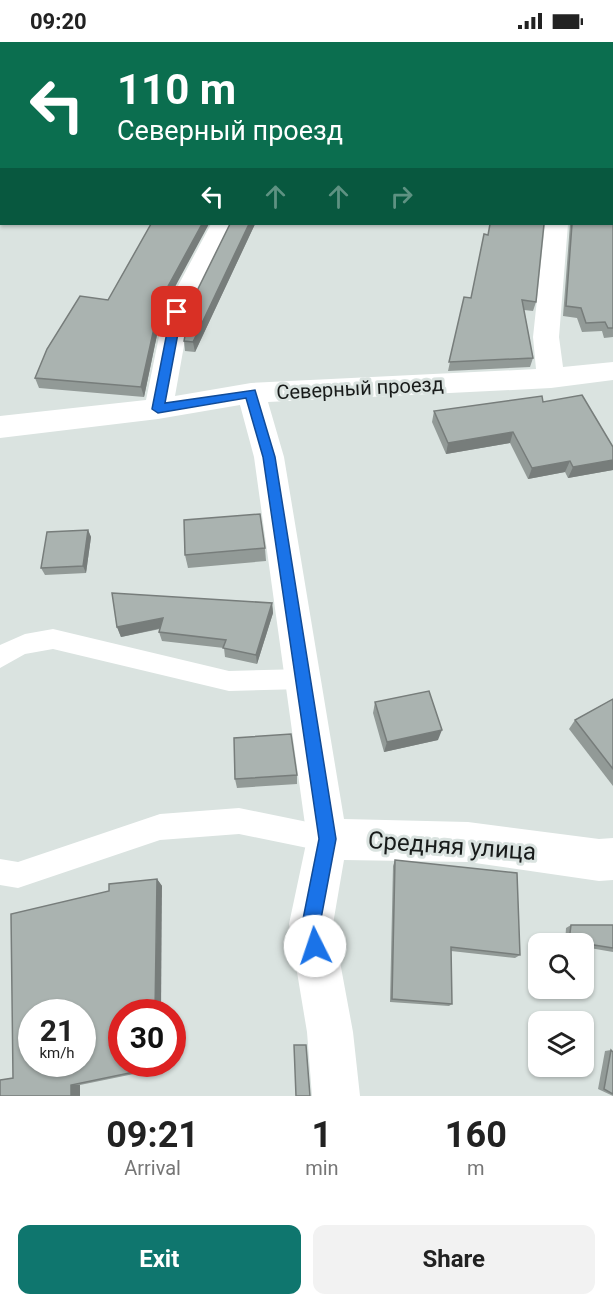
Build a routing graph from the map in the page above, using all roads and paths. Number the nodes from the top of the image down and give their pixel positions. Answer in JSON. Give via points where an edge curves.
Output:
{"nodes":[{"id":1,"x":221,"y":225,"type":"edge"},
{"id":2,"x":556,"y":225,"type":"edge"},
{"id":3,"x":613,"y":371,"type":"edge"},
{"id":4,"x":551,"y":378,"type":"junction"},
{"id":5,"x":251,"y":393,"type":"junction"},
{"id":6,"x":158,"y":409,"type":"junction"},
{"id":7,"x":0,"y":427,"type":"edge"},
{"id":8,"x":0,"y":658,"type":"edge"},
{"id":9,"x":304,"y":679,"type":"junction"},
{"id":10,"x":327,"y":839,"type":"junction"},
{"id":11,"x":613,"y":859,"type":"edge"},
{"id":12,"x":0,"y":872,"type":"edge"},
{"id":13,"x":336,"y":1096,"type":"edge"}],
"edges":[{"from":1,"to":6,"type":"street","via":[[177,312]]},
{"from":2,"to":4,"type":"street","via":[[546,337]]},
{"from":3,"to":4,"type":"street","name":"Северный проезд"},
{"from":4,"to":5,"type":"street","name":"Северный проезд"},
{"from":5,"to":6,"type":"street","name":"Северный проезд"},
{"from":5,"to":9,"type":"street","via":[[269,457]]},
{"from":6,"to":7,"type":"street","name":"Северный проезд"},
{"from":8,"to":9,"type":"lane","via":[[29,642],[53,639],[229,681]]},
{"from":9,"to":10,"type":"street"},
{"from":10,"to":11,"type":"street","name":"Средняя улица","via":[[468,842]]},
{"from":10,"to":12,"type":"lane","via":[[239,821],[160,827],[18,874]]},
{"from":10,"to":13,"type":"street","via":[[311,924],[330,1032]]}]}
